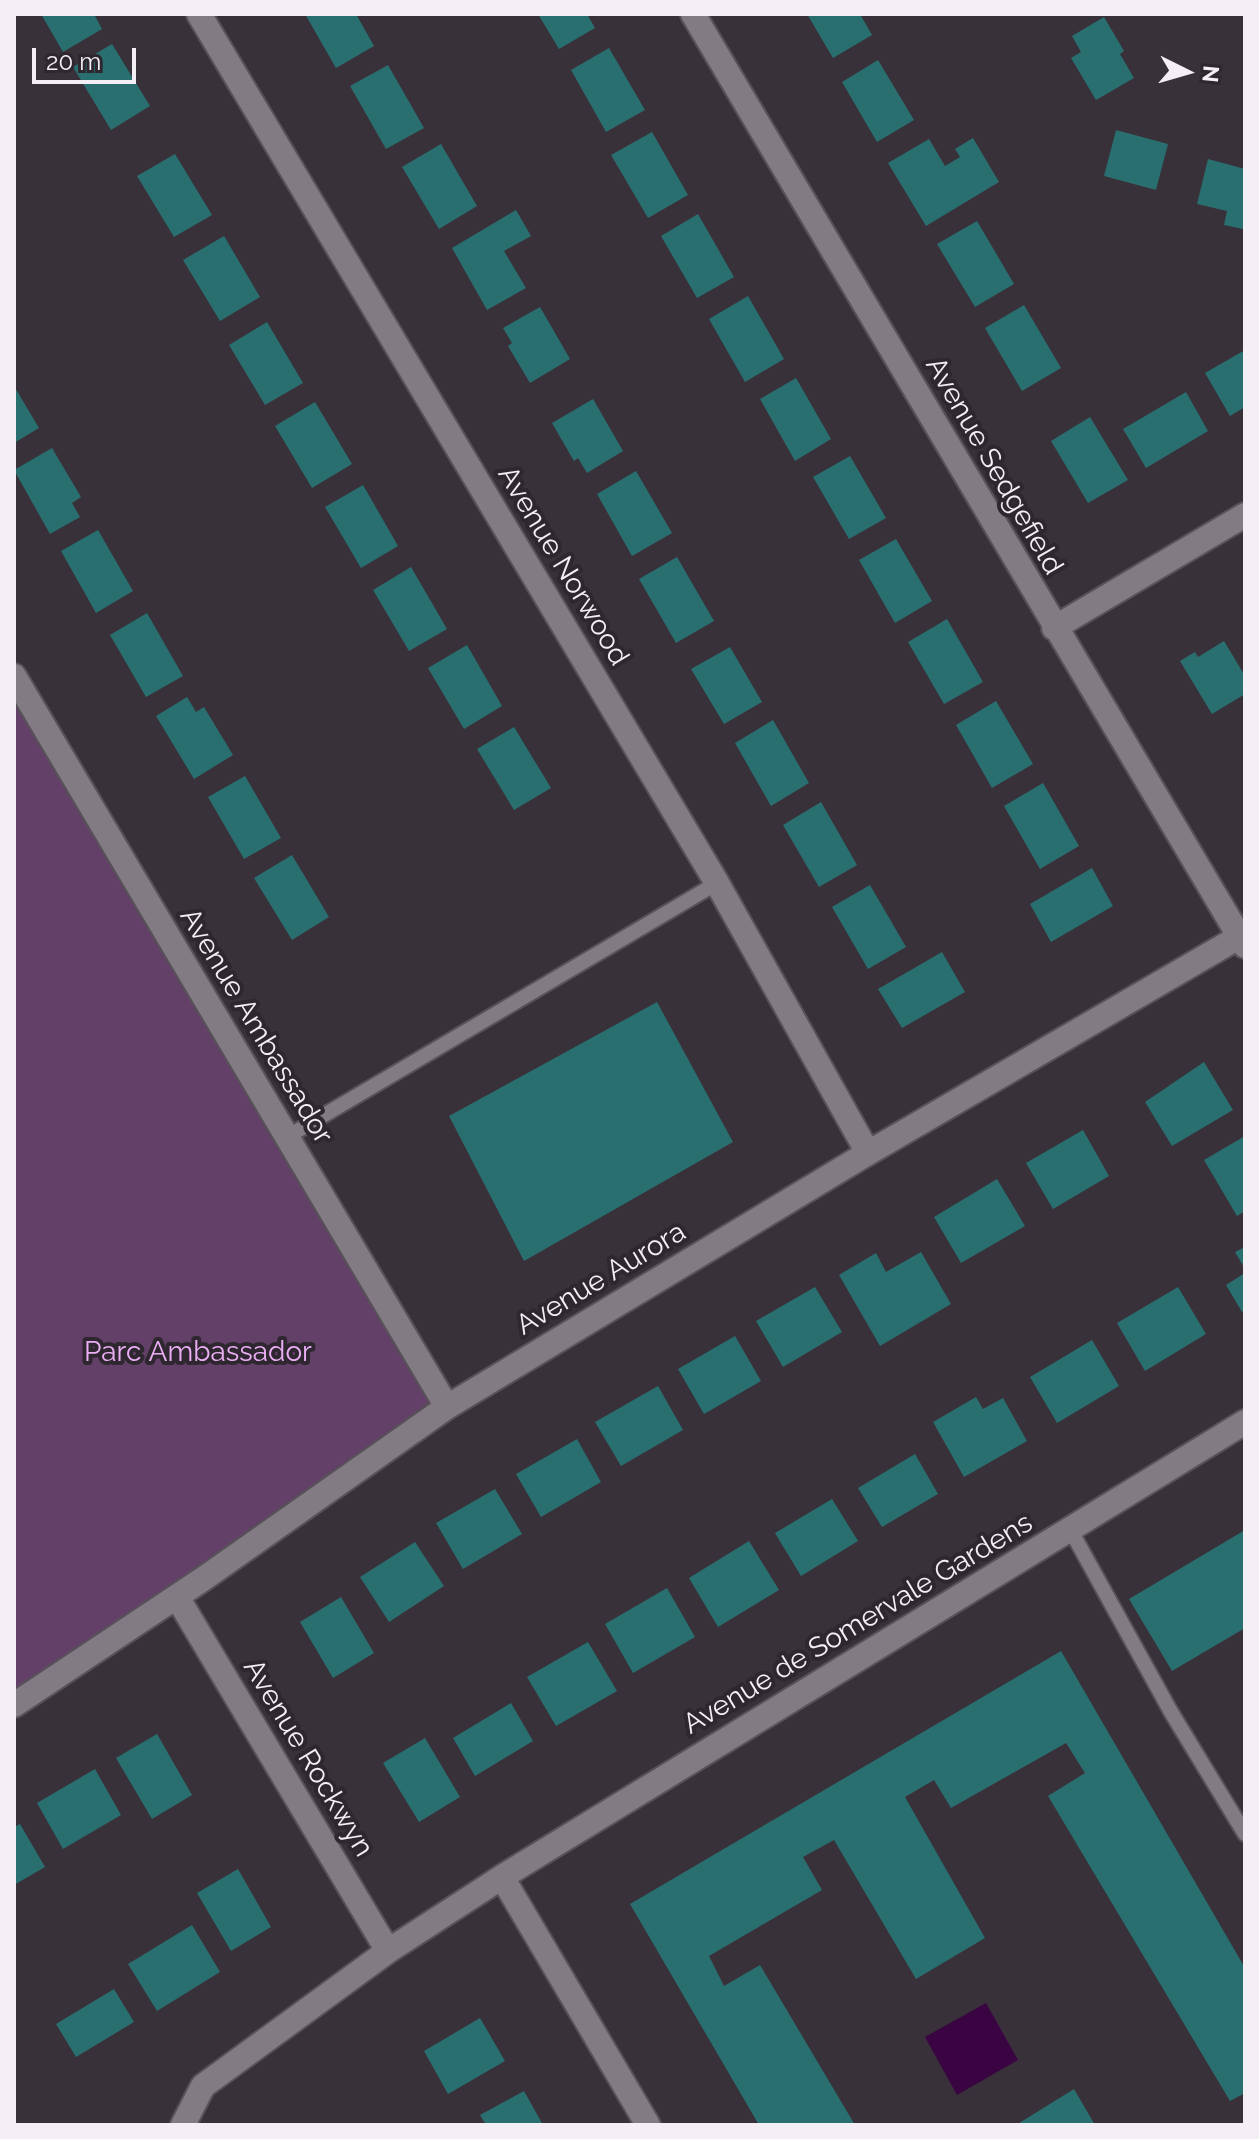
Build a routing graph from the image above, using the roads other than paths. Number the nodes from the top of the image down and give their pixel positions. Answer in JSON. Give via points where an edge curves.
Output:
{"nodes":[{"id":1,"x":199,"y":14,"type":"edge"},
{"id":2,"x":693,"y":14,"type":"edge"},
{"id":3,"x":1245,"y":515,"type":"edge"},
{"id":4,"x":1054,"y":628,"type":"junction"},
{"id":5,"x":14,"y":676,"type":"edge"},
{"id":6,"x":717,"y":883,"type":"junction"},
{"id":7,"x":1242,"y":942,"type":"edge"},
{"id":8,"x":287,"y":1137,"type":"junction"},
{"id":9,"x":868,"y":1153,"type":"junction"},
{"id":10,"x":447,"y":1407,"type":"junction"},
{"id":11,"x":1245,"y":1422,"type":"edge"},
{"id":12,"x":1070,"y":1529,"type":"junction"},
{"id":13,"x":177,"y":1597,"type":"junction"},
{"id":14,"x":14,"y":1705,"type":"edge"},
{"id":15,"x":1245,"y":1834,"type":"edge"},
{"id":16,"x":502,"y":1877,"type":"junction"},
{"id":17,"x":388,"y":1951,"type":"junction"},
{"id":18,"x":183,"y":2125,"type":"edge"},
{"id":19,"x":648,"y":2125,"type":"edge"}],
"edges":[{"from":1,"to":6,"type":"street","name":"Avenue Norwood"},
{"from":2,"to":4,"type":"street","name":"Avenue Sedgefield"},
{"from":3,"to":4,"type":"street"},
{"from":4,"to":7,"type":"street","name":"Avenue Sedgefield"},
{"from":5,"to":8,"type":"street","name":"Avenue Ambassador"},
{"from":6,"to":8,"type":"lane"},
{"from":6,"to":9,"type":"street","name":"Avenue Norwood"},
{"from":7,"to":9,"type":"street","name":"Avenue Aurora"},
{"from":8,"to":10,"type":"street","name":"Avenue Ambassador"},
{"from":9,"to":10,"type":"street","name":"Avenue Aurora"},
{"from":10,"to":13,"type":"street","name":"Avenue Aurora"},
{"from":11,"to":12,"type":"street","name":"Avenue de Somervale Gardens"},
{"from":12,"to":15,"type":"lane"},
{"from":12,"to":16,"type":"street","name":"Avenue de Somervale Gardens"},
{"from":13,"to":14,"type":"street","name":"Avenue Aurora"},
{"from":13,"to":17,"type":"street","name":"Avenue Rockwyn"},
{"from":16,"to":17,"type":"street","name":"Avenue de Somervale Gardens"},
{"from":16,"to":19,"type":"street"},
{"from":17,"to":18,"type":"street","name":"Avenue de Somervale Gardens","via":[[203,2086]]}]}
